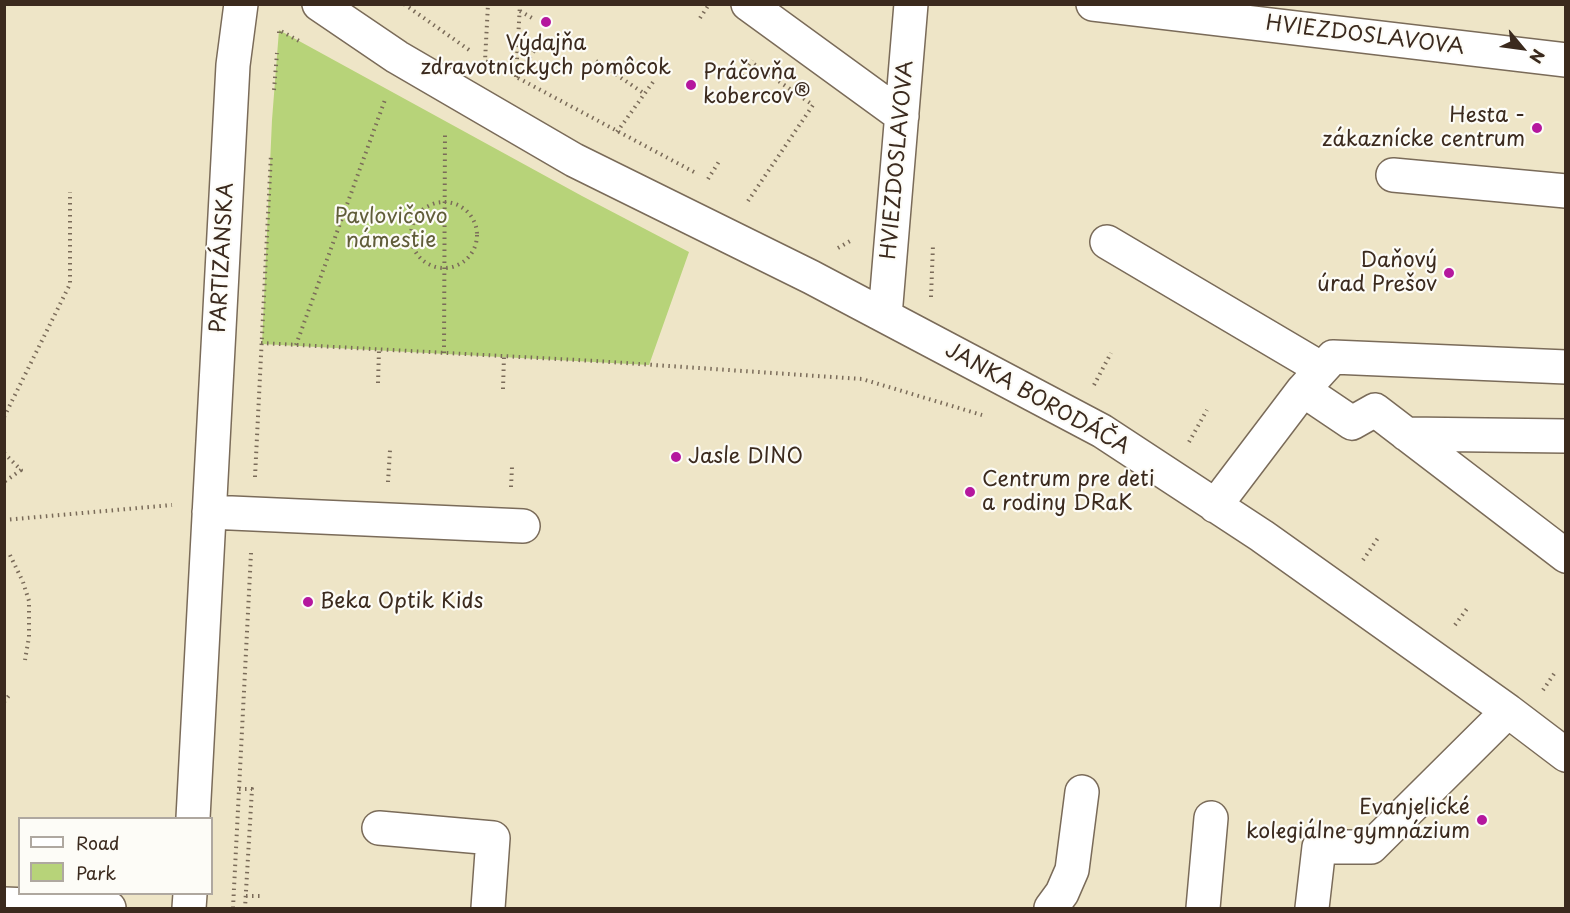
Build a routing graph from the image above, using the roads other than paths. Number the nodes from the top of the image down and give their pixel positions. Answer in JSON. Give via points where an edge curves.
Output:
{"nodes":[{"id":1,"x":241,"y":4,"type":"edge"},
{"id":2,"x":319,"y":4,"type":"edge"},
{"id":3,"x":748,"y":4,"type":"edge"},
{"id":4,"x":911,"y":4,"type":"edge"},
{"id":5,"x":1093,"y":4,"type":"edge"},
{"id":6,"x":1566,"y":60,"type":"edge"},
{"id":7,"x":902,"y":116,"type":"junction"},
{"id":8,"x":1393,"y":175,"type":"dead end"},
{"id":9,"x":1566,"y":191,"type":"edge"},
{"id":10,"x":1107,"y":242,"type":"dead end"},
{"id":11,"x":885,"y":316,"type":"junction"},
{"id":12,"x":1566,"y":367,"type":"edge"},
{"id":13,"x":1320,"y":372,"type":"junction"},
{"id":14,"x":1406,"y":434,"type":"junction"},
{"id":15,"x":1566,"y":436,"type":"edge"},
{"id":16,"x":1215,"y":506,"type":"junction"},
{"id":17,"x":194,"y":508,"type":"junction"},
{"id":18,"x":523,"y":526,"type":"dead end"},
{"id":19,"x":1566,"y":556,"type":"edge"},
{"id":20,"x":1508,"y":711,"type":"junction"},
{"id":21,"x":1566,"y":754,"type":"edge"},
{"id":22,"x":1082,"y":792,"type":"dead end"},
{"id":23,"x":193,"y":817,"type":"edge"},
{"id":24,"x":1211,"y":818,"type":"dead end"},
{"id":25,"x":379,"y":828,"type":"dead end"},
{"id":26,"x":4,"y":904,"type":"edge"},
{"id":27,"x":109,"y":909,"type":"edge"},
{"id":28,"x":488,"y":909,"type":"edge"},
{"id":29,"x":1051,"y":909,"type":"edge"},
{"id":30,"x":1203,"y":909,"type":"edge"},
{"id":31,"x":1312,"y":909,"type":"edge"}],
"edges":[{"from":1,"to":17,"type":"street","name":"PARTIZÁNSKA","via":[[233,65],[219,341]]},
{"from":2,"to":11,"type":"street","via":[[397,57],[574,160]]},
{"from":3,"to":7,"type":"street"},
{"from":4,"to":7,"type":"street","name":"HVIEZDOSLAVOVA"},
{"from":5,"to":6,"type":"street","name":"HVIEZDOSLAVOVA"},
{"from":7,"to":11,"type":"street","name":"HVIEZDOSLAVOVA"},
{"from":8,"to":9,"type":"street"},
{"from":10,"to":13,"type":"street"},
{"from":11,"to":16,"type":"street","name":"JANKA BORODÁČA","via":[[1102,431]]},
{"from":12,"to":13,"type":"street"},
{"from":13,"to":14,"type":"street","via":[[1352,423],[1375,410]]},
{"from":13,"to":16,"type":"street"},
{"from":14,"to":15,"type":"street"},
{"from":14,"to":19,"type":"street"},
{"from":16,"to":20,"type":"street","name":"JANKA BORODÁČA"},
{"from":17,"to":18,"type":"street"},
{"from":17,"to":23,"type":"street","name":"PARTIZÁNSKA"},
{"from":20,"to":21,"type":"street","name":"JANKA BORODÁČA"},
{"from":20,"to":31,"type":"street","via":[[1371,847],[1319,846]]},
{"from":22,"to":29,"type":"street","via":[[1072,870]]},
{"from":24,"to":30,"type":"street"},
{"from":25,"to":28,"type":"street","via":[[493,838]]},
{"from":26,"to":27,"type":"street"}]}
